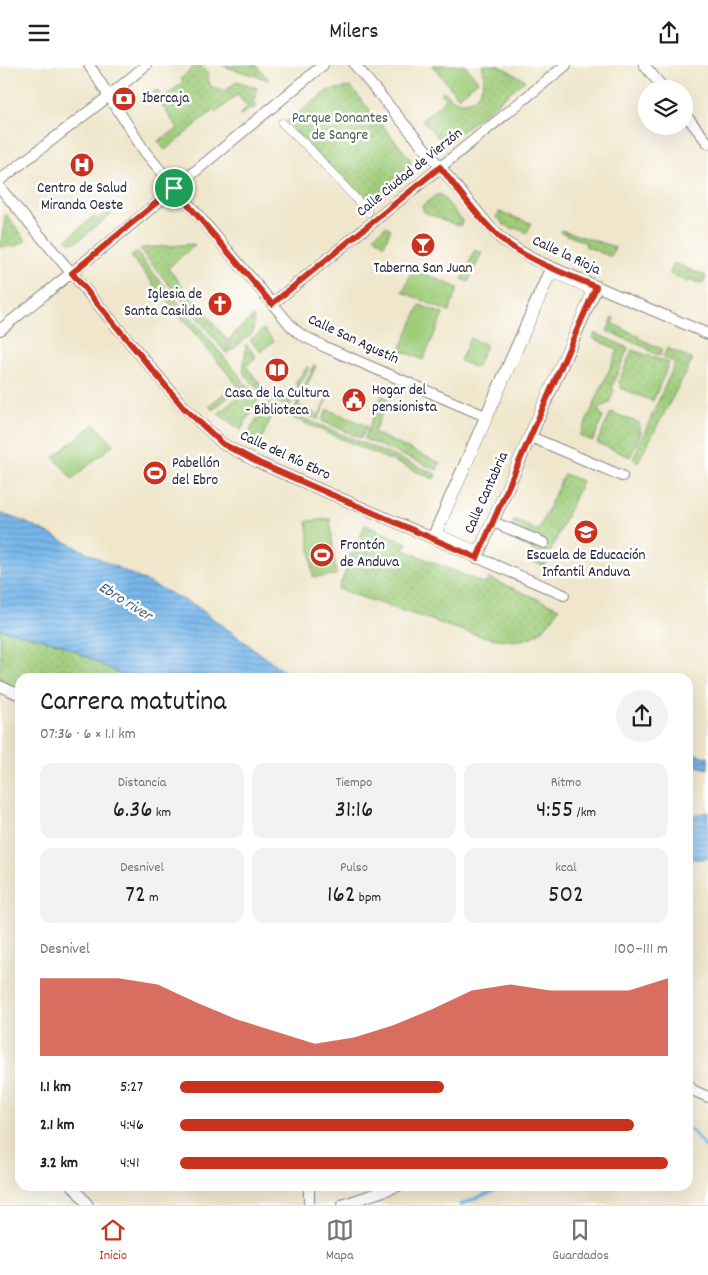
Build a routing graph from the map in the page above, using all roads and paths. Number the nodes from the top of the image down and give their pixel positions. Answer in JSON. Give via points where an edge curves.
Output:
{"nodes":[{"id":1,"x":89,"y":65,"type":"edge"},
{"id":2,"x":146,"y":65,"type":"edge"},
{"id":3,"x":323,"y":65,"type":"edge"},
{"id":4,"x":355,"y":65,"type":"edge"},
{"id":5,"x":566,"y":65,"type":"edge"},
{"id":6,"x":644,"y":65,"type":"edge"},
{"id":7,"x":656,"y":80,"type":"edge"},
{"id":8,"x":109,"y":96,"type":"junction"},
{"id":9,"x":282,"y":123,"type":"dead end"},
{"id":10,"x":693,"y":124,"type":"edge"},
{"id":11,"x":708,"y":143,"type":"edge"},
{"id":12,"x":440,"y":167,"type":"junction"},
{"id":13,"x":0,"y":180,"type":"edge"},
{"id":14,"x":0,"y":187,"type":"edge"},
{"id":15,"x":174,"y":188,"type":"junction"},
{"id":16,"x":368,"y":212,"type":"dead end"},
{"id":17,"x":554,"y":271,"type":"junction"},
{"id":18,"x":72,"y":273,"type":"junction"},
{"id":19,"x":596,"y":287,"type":"junction"},
{"id":20,"x":272,"y":304,"type":"junction"},
{"id":21,"x":0,"y":330,"type":"edge"},
{"id":22,"x":708,"y":333,"type":"edge"},
{"id":23,"x":486,"y":416,"type":"junction"},
{"id":24,"x":531,"y":437,"type":"junction"},
{"id":25,"x":622,"y":476,"type":"dead end"},
{"id":26,"x":494,"y":522,"type":"junction"},
{"id":27,"x":432,"y":539,"type":"junction"},
{"id":28,"x":544,"y":543,"type":"dead end"},
{"id":29,"x":477,"y":558,"type":"junction"},
{"id":30,"x":564,"y":595,"type":"dead end"},
{"id":31,"x":0,"y":686,"type":"edge"},
{"id":32,"x":15,"y":693,"type":"edge"},
{"id":33,"x":693,"y":1090,"type":"edge"},
{"id":34,"x":708,"y":1097,"type":"edge"},
{"id":35,"x":77,"y":1191,"type":"edge"},
{"id":36,"x":309,"y":1191,"type":"edge"},
{"id":37,"x":383,"y":1191,"type":"edge"},
{"id":38,"x":88,"y":1205,"type":"edge"},
{"id":39,"x":309,"y":1205,"type":"edge"},
{"id":40,"x":342,"y":1205,"type":"edge"}],
"edges":[{"from":1,"to":8,"type":"street","name":"Calle San Agustín"},
{"from":2,"to":8,"type":"street"},
{"from":3,"to":15,"type":"street"},
{"from":4,"to":12,"type":"street","name":"Calle la Rioja"},
{"from":5,"to":12,"type":"street","name":"Calle Ciudad de Vierzón"},
{"from":6,"to":7,"type":"street"},
{"from":8,"to":13,"type":"street"},
{"from":8,"to":15,"type":"street","name":"Calle San Agustín","via":[[145,152]]},
{"from":9,"to":16,"type":"street"},
{"from":10,"to":11,"type":"street"},
{"from":12,"to":17,"type":"street","name":"Calle la Rioja","via":[[501,239]]},
{"from":12,"to":20,"type":"street","name":"Calle Ciudad de Vierzón"},
{"from":14,"to":18,"type":"street","name":"Calle del Río Ebro"},
{"from":15,"to":18,"type":"street"},
{"from":15,"to":20,"type":"street","name":"Calle San Agustín"},
{"from":17,"to":17,"type":"street","name":"Calle Cantabria","via":[[586,288],[590,295],[480,545],[474,549],[440,534],[439,530]]},
{"from":17,"to":19,"type":"street","name":"Calle la Rioja"},
{"from":17,"to":23,"type":"street"},
{"from":18,"to":21,"type":"street"},
{"from":18,"to":27,"type":"street","name":"Calle del Río Ebro","via":[[184,408],[223,444]]},
{"from":19,"to":22,"type":"street","name":"Calle la Rioja"},
{"from":19,"to":24,"type":"street","name":"Calle Cantabria"},
{"from":20,"to":23,"type":"street","name":"Calle San Agustín","via":[[300,333],[334,351]]},
{"from":23,"to":27,"type":"street"},
{"from":24,"to":25,"type":"street"},
{"from":24,"to":26,"type":"street","name":"Calle Cantabria"},
{"from":26,"to":28,"type":"street"},
{"from":26,"to":29,"type":"street","name":"Calle Cantabria"},
{"from":27,"to":29,"type":"street","name":"Calle del Río Ebro"},
{"from":29,"to":30,"type":"street","name":"Calle del Río Ebro"},
{"from":31,"to":32,"type":"street"},
{"from":33,"to":34,"type":"street"},
{"from":35,"to":38,"type":"street"},
{"from":36,"to":39,"type":"street"},
{"from":37,"to":40,"type":"street"}]}
